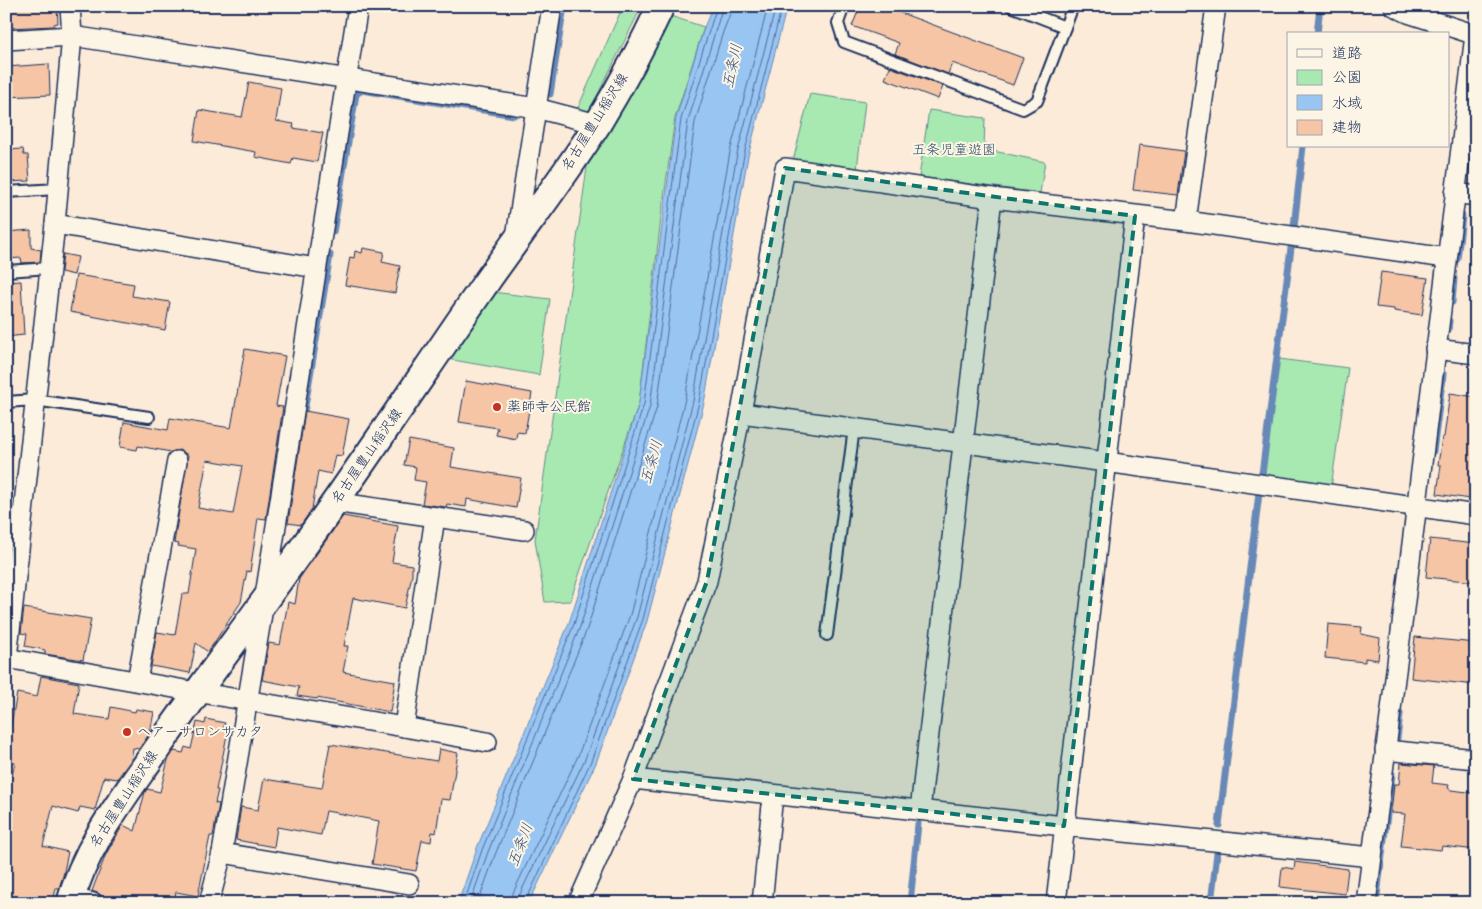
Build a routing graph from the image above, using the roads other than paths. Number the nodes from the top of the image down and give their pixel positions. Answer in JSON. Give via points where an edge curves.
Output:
{"nodes":[{"id":1,"x":70,"y":6,"type":"edge"},
{"id":2,"x":358,"y":6,"type":"edge"},
{"id":3,"x":552,"y":6,"type":"edge"},
{"id":4,"x":661,"y":6,"type":"edge"},
{"id":5,"x":844,"y":6,"type":"edge"},
{"id":6,"x":1011,"y":6,"type":"edge"},
{"id":7,"x":1073,"y":6,"type":"edge"},
{"id":8,"x":1216,"y":6,"type":"edge"},
{"id":9,"x":1394,"y":6,"type":"edge"},
{"id":10,"x":1065,"y":27,"type":"junction"},
{"id":11,"x":1475,"y":35,"type":"edge"},
{"id":12,"x":72,"y":36,"type":"junction"},
{"id":13,"x":6,"y":40,"type":"edge"},
{"id":14,"x":346,"y":80,"type":"junction"},
{"id":15,"x":536,"y":108,"type":"junction"},
{"id":16,"x":597,"y":124,"type":"junction"},
{"id":17,"x":58,"y":189,"type":"junction"},
{"id":18,"x":6,"y":192,"type":"edge"},
{"id":19,"x":1454,"y":193,"type":"junction"},
{"id":20,"x":1476,"y":196,"type":"edge"},
{"id":21,"x":992,"y":198,"type":"junction"},
{"id":22,"x":1135,"y":216,"type":"junction"},
{"id":23,"x":1186,"y":221,"type":"junction"},
{"id":24,"x":55,"y":224,"type":"junction"},
{"id":25,"x":515,"y":240,"type":"junction"},
{"id":26,"x":1446,"y":258,"type":"junction"},
{"id":27,"x":50,"y":268,"type":"junction"},
{"id":28,"x":316,"y":268,"type":"junction"},
{"id":29,"x":6,"y":271,"type":"edge"},
{"id":30,"x":1436,"y":349,"type":"junction"},
{"id":31,"x":1476,"y":354,"type":"edge"},
{"id":32,"x":35,"y":400,"type":"junction"},
{"id":33,"x":6,"y":402,"type":"edge"},
{"id":34,"x":741,"y":413,"type":"junction"},
{"id":35,"x":149,"y":417,"type":"dead end"},
{"id":36,"x":854,"y":428,"type":"junction"},
{"id":37,"x":962,"y":444,"type":"junction"},
{"id":38,"x":177,"y":461,"type":"dead end"},
{"id":39,"x":1106,"y":462,"type":"junction"},
{"id":40,"x":334,"y":502,"type":"junction"},
{"id":41,"x":1417,"y":508,"type":"junction"},
{"id":42,"x":1476,"y":515,"type":"edge"},
{"id":43,"x":435,"y":517,"type":"junction"},
{"id":44,"x":524,"y":530,"type":"dead end"},
{"id":45,"x":264,"y":602,"type":"junction"},
{"id":46,"x":826,"y":635,"type":"dead end"},
{"id":47,"x":7,"y":658,"type":"edge"},
{"id":48,"x":137,"y":681,"type":"junction"},
{"id":49,"x":196,"y":692,"type":"junction"},
{"id":50,"x":247,"y":700,"type":"junction"},
{"id":51,"x":404,"y":727,"type":"junction"},
{"id":52,"x":487,"y":742,"type":"dead end"},
{"id":53,"x":1385,"y":750,"type":"junction"},
{"id":54,"x":1476,"y":759,"type":"edge"},
{"id":55,"x":633,"y":779,"type":"junction"},
{"id":56,"x":773,"y":795,"type":"junction"},
{"id":57,"x":920,"y":810,"type":"junction"},
{"id":58,"x":1064,"y":826,"type":"junction"},
{"id":59,"x":222,"y":853,"type":"junction"},
{"id":60,"x":1372,"y":857,"type":"junction"},
{"id":61,"x":409,"y":884,"type":"dead end"},
{"id":62,"x":78,"y":901,"type":"edge"},
{"id":63,"x":209,"y":903,"type":"edge"},
{"id":64,"x":578,"y":903,"type":"edge"},
{"id":65,"x":762,"y":903,"type":"edge"},
{"id":66,"x":1056,"y":903,"type":"edge"},
{"id":67,"x":1366,"y":903,"type":"edge"}],
"edges":[{"from":1,"to":12,"type":"street"},
{"from":2,"to":14,"type":"street"},
{"from":3,"to":15,"type":"street"},
{"from":4,"to":16,"type":"main road","name":"名古屋豊山稲沢線"},
{"from":5,"to":10,"type":"lane","via":[[838,23],[844,42],[1024,109],[1037,101]]},
{"from":6,"to":10,"type":"lane"},
{"from":7,"to":10,"type":"lane"},
{"from":8,"to":23,"type":"street"},
{"from":9,"to":11,"type":"street"},
{"from":11,"to":19,"type":"street"},
{"from":12,"to":13,"type":"street"},
{"from":12,"to":14,"type":"street"},
{"from":12,"to":17,"type":"street"},
{"from":14,"to":15,"type":"street"},
{"from":14,"to":28,"type":"street"},
{"from":15,"to":16,"type":"street"},
{"from":15,"to":25,"type":"street"},
{"from":16,"to":25,"type":"main road","name":"名古屋豊山稲沢線"},
{"from":17,"to":18,"type":"lane"},
{"from":17,"to":24,"type":"street"},
{"from":19,"to":20,"type":"street"},
{"from":19,"to":26,"type":"street"},
{"from":21,"to":22,"type":"street"},
{"from":21,"to":34,"type":"street","via":[[785,168]]},
{"from":21,"to":37,"type":"street"},
{"from":22,"to":23,"type":"street"},
{"from":22,"to":39,"type":"street"},
{"from":23,"to":26,"type":"street"},
{"from":24,"to":27,"type":"street"},
{"from":24,"to":28,"type":"street"},
{"from":25,"to":40,"type":"main road","name":"名古屋豊山稲沢線"},
{"from":26,"to":30,"type":"street"},
{"from":27,"to":29,"type":"lane"},
{"from":27,"to":32,"type":"street"},
{"from":28,"to":45,"type":"street"},
{"from":30,"to":31,"type":"street"},
{"from":30,"to":41,"type":"street"},
{"from":32,"to":33,"type":"lane"},
{"from":32,"to":35,"type":"lane"},
{"from":32,"to":47,"type":"street"},
{"from":34,"to":36,"type":"street"},
{"from":34,"to":55,"type":"street","via":[[707,581]]},
{"from":36,"to":37,"type":"street"},
{"from":36,"to":46,"type":"lane"},
{"from":37,"to":39,"type":"street"},
{"from":37,"to":57,"type":"street"},
{"from":38,"to":48,"type":"street"},
{"from":39,"to":41,"type":"street"},
{"from":39,"to":58,"type":"street"},
{"from":40,"to":43,"type":"street"},
{"from":40,"to":45,"type":"main road","name":"名古屋豊山稲沢線"},
{"from":41,"to":42,"type":"street"},
{"from":41,"to":53,"type":"street"},
{"from":43,"to":44,"type":"street"},
{"from":43,"to":51,"type":"street"},
{"from":45,"to":49,"type":"main road","name":"名古屋豊山稲沢線"},
{"from":45,"to":50,"type":"street"},
{"from":47,"to":48,"type":"street"},
{"from":48,"to":49,"type":"street"},
{"from":49,"to":50,"type":"street"},
{"from":49,"to":62,"type":"main road","name":"名古屋豊山稲沢線","via":[[114,809],[90,851],[76,881]]},
{"from":50,"to":51,"type":"street"},
{"from":50,"to":59,"type":"street"},
{"from":51,"to":52,"type":"street"},
{"from":53,"to":54,"type":"street"},
{"from":53,"to":60,"type":"street"},
{"from":55,"to":56,"type":"street"},
{"from":55,"to":64,"type":"street"},
{"from":56,"to":57,"type":"street"},
{"from":56,"to":65,"type":"street"},
{"from":57,"to":58,"type":"street"},
{"from":58,"to":60,"type":"street"},
{"from":58,"to":66,"type":"street"},
{"from":59,"to":61,"type":"street"},
{"from":59,"to":63,"type":"street"},
{"from":60,"to":67,"type":"street"}]}
